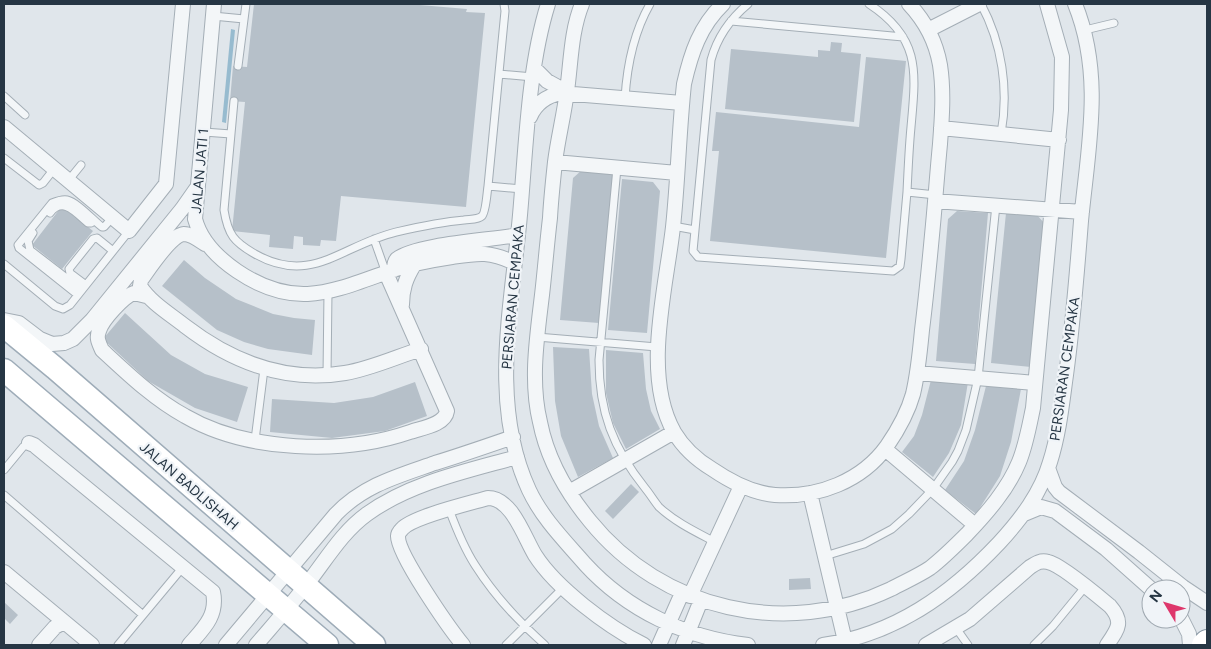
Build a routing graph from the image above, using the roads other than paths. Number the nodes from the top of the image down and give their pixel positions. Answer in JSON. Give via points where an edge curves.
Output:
{"nodes":[{"id":1,"x":183,"y":4,"type":"edge"},
{"id":2,"x":246,"y":4,"type":"edge"},
{"id":3,"x":504,"y":4,"type":"edge"},
{"id":4,"x":548,"y":4,"type":"edge"},
{"id":5,"x":582,"y":4,"type":"edge"},
{"id":6,"x":650,"y":4,"type":"edge"},
{"id":7,"x":748,"y":4,"type":"edge"},
{"id":8,"x":869,"y":4,"type":"edge"},
{"id":9,"x":909,"y":4,"type":"edge"},
{"id":10,"x":980,"y":4,"type":"edge"},
{"id":11,"x":1047,"y":4,"type":"edge"},
{"id":12,"x":1076,"y":4,"type":"edge"},
{"id":13,"x":715,"y":6,"type":"edge"},
{"id":14,"x":214,"y":10,"type":"edge"},
{"id":15,"x":244,"y":18,"type":"junction"},
{"id":16,"x":731,"y":21,"type":"junction"},
{"id":17,"x":1114,"y":23,"type":"dead end"},
{"id":18,"x":928,"y":30,"type":"junction"},
{"id":19,"x":1085,"y":30,"type":"junction"},
{"id":20,"x":903,"y":37,"type":"junction"},
{"id":21,"x":238,"y":66,"type":"dead end"},
{"id":22,"x":533,"y":73,"type":"junction"},
{"id":23,"x":499,"y":74,"type":"junction"},
{"id":24,"x":567,"y":92,"type":"junction"},
{"id":25,"x":4,"y":96,"type":"edge"},
{"id":26,"x":625,"y":98,"type":"junction"},
{"id":27,"x":234,"y":101,"type":"dead end"},
{"id":28,"x":682,"y":104,"type":"junction"},
{"id":29,"x":25,"y":115,"type":"dead end"},
{"id":30,"x":529,"y":120,"type":"junction"},
{"id":31,"x":4,"y":127,"type":"edge"},
{"id":32,"x":941,"y":128,"type":"junction"},
{"id":33,"x":204,"y":132,"type":"junction"},
{"id":34,"x":232,"y":134,"type":"junction"},
{"id":35,"x":1001,"y":134,"type":"junction"},
{"id":36,"x":1059,"y":140,"type":"junction"},
{"id":37,"x":4,"y":158,"type":"edge"},
{"id":38,"x":555,"y":162,"type":"junction"},
{"id":39,"x":81,"y":165,"type":"dead end"},
{"id":40,"x":617,"y":168,"type":"junction"},
{"id":41,"x":54,"y":169,"type":"junction"},
{"id":42,"x":677,"y":173,"type":"junction"},
{"id":43,"x":68,"y":181,"type":"junction"},
{"id":44,"x":488,"y":186,"type":"junction"},
{"id":45,"x":198,"y":187,"type":"junction"},
{"id":46,"x":522,"y":189,"type":"junction"},
{"id":47,"x":907,"y":192,"type":"junction"},
{"id":48,"x":936,"y":198,"type":"junction"},
{"id":49,"x":996,"y":205,"type":"junction"},
{"id":50,"x":1052,"y":209,"type":"junction"},
{"id":51,"x":1082,"y":212,"type":"junction"},
{"id":52,"x":113,"y":217,"type":"junction"},
{"id":53,"x":673,"y":226,"type":"junction"},
{"id":54,"x":695,"y":230,"type":"junction"},
{"id":55,"x":129,"y":231,"type":"junction"},
{"id":56,"x":518,"y":235,"type":"junction"},
{"id":57,"x":374,"y":239,"type":"junction"},
{"id":58,"x":206,"y":244,"type":"junction"},
{"id":59,"x":113,"y":251,"type":"junction"},
{"id":60,"x":515,"y":263,"type":"junction"},
{"id":61,"x":4,"y":264,"type":"edge"},
{"id":62,"x":414,"y":265,"type":"junction"},
{"id":63,"x":390,"y":271,"type":"junction"},
{"id":64,"x":82,"y":290,"type":"junction"},
{"id":65,"x":328,"y":292,"type":"junction"},
{"id":66,"x":146,"y":296,"type":"junction"},
{"id":67,"x":402,"y":308,"type":"junction"},
{"id":68,"x":4,"y":320,"type":"edge"},
{"id":69,"x":97,"y":322,"type":"junction"},
{"id":70,"x":4,"y":326,"type":"edge"},
{"id":71,"x":537,"y":337,"type":"junction"},
{"id":72,"x":600,"y":341,"type":"junction"},
{"id":73,"x":657,"y":347,"type":"junction"},
{"id":74,"x":421,"y":349,"type":"junction"},
{"id":75,"x":264,"y":369,"type":"junction"},
{"id":76,"x":4,"y":370,"type":"edge"},
{"id":77,"x":917,"y":373,"type":"junction"},
{"id":78,"x":327,"y":375,"type":"junction"},
{"id":79,"x":978,"y":378,"type":"junction"},
{"id":80,"x":1035,"y":383,"type":"junction"},
{"id":81,"x":674,"y":432,"type":"junction"},
{"id":82,"x":513,"y":437,"type":"junction"},
{"id":83,"x":255,"y":440,"type":"junction"},
{"id":84,"x":29,"y":444,"type":"joint"},
{"id":85,"x":885,"y":449,"type":"junction"},
{"id":86,"x":517,"y":457,"type":"junction"},
{"id":87,"x":624,"y":460,"type":"junction"},
{"id":88,"x":1048,"y":468,"type":"junction"},
{"id":89,"x":4,"y":470,"type":"edge"},
{"id":90,"x":741,"y":486,"type":"junction"},
{"id":91,"x":933,"y":489,"type":"junction"},
{"id":92,"x":569,"y":492,"type":"junction"},
{"id":93,"x":810,"y":493,"type":"junction"},
{"id":94,"x":4,"y":495,"type":"edge"},
{"id":95,"x":449,"y":509,"type":"junction"},
{"id":96,"x":1024,"y":514,"type":"junction"},
{"id":97,"x":975,"y":525,"type":"junction"},
{"id":98,"x":715,"y":542,"type":"junction"},
{"id":99,"x":825,"y":556,"type":"junction"},
{"id":100,"x":183,"y":566,"type":"junction"},
{"id":101,"x":4,"y":572,"type":"edge"},
{"id":102,"x":288,"y":572,"type":"junction"},
{"id":103,"x":1141,"y":579,"type":"edge"},
{"id":104,"x":305,"y":586,"type":"junction"},
{"id":105,"x":1085,"y":587,"type":"junction"},
{"id":106,"x":563,"y":588,"type":"junction"},
{"id":107,"x":268,"y":596,"type":"junction"},
{"id":108,"x":691,"y":596,"type":"junction"},
{"id":109,"x":1207,"y":603,"type":"edge"},
{"id":110,"x":838,"y":608,"type":"junction"},
{"id":111,"x":286,"y":610,"type":"junction"},
{"id":112,"x":143,"y":616,"type":"junction"},
{"id":113,"x":64,"y":622,"type":"junction"},
{"id":114,"x":669,"y":624,"type":"junction"},
{"id":115,"x":525,"y":626,"type":"junction"},
{"id":116,"x":956,"y":628,"type":"junction"},
{"id":117,"x":1186,"y":629,"type":"edge"},
{"id":118,"x":688,"y":631,"type":"junction"},
{"id":119,"x":1207,"y":642,"type":"edge"},
{"id":120,"x":838,"y":643,"type":"edge"},
{"id":121,"x":39,"y":645,"type":"edge"},
{"id":122,"x":92,"y":645,"type":"edge"},
{"id":123,"x":118,"y":645,"type":"edge"},
{"id":124,"x":189,"y":645,"type":"edge"},
{"id":125,"x":226,"y":645,"type":"edge"},
{"id":126,"x":256,"y":645,"type":"edge"},
{"id":127,"x":326,"y":645,"type":"edge"},
{"id":128,"x":374,"y":645,"type":"edge"},
{"id":129,"x":463,"y":645,"type":"edge"},
{"id":130,"x":506,"y":645,"type":"edge"},
{"id":131,"x":545,"y":645,"type":"edge"},
{"id":132,"x":644,"y":645,"type":"edge"},
{"id":133,"x":659,"y":645,"type":"edge"},
{"id":134,"x":683,"y":645,"type":"edge"},
{"id":135,"x":748,"y":645,"type":"edge"},
{"id":136,"x":926,"y":645,"type":"edge"},
{"id":137,"x":968,"y":645,"type":"edge"},
{"id":138,"x":1034,"y":645,"type":"edge"},
{"id":139,"x":1107,"y":645,"type":"edge"},
{"id":140,"x":1190,"y":645,"type":"edge"},
{"id":141,"x":1204,"y":645,"type":"edge"}],
"edges":[{"from":1,"to":55,"type":"street","via":[[166,184]]},
{"from":2,"to":15,"type":"lane"},
{"from":3,"to":23,"type":"lane"},
{"from":4,"to":22,"type":"street","name":"PERSIARAN CEMPAKA"},
{"from":5,"to":24,"type":"street","via":[[572,44]]},
{"from":6,"to":26,"type":"lane","via":[[638,29]]},
{"from":7,"to":16,"type":"lane"},
{"from":8,"to":20,"type":"lane","via":[[887,17]]},
{"from":9,"to":18,"type":"street"},
{"from":10,"to":18,"type":"street"},
{"from":10,"to":35,"type":"lane","via":[[996,38],[1002,69],[1004,119]]},
{"from":11,"to":36,"type":"street","via":[[1062,57]]},
{"from":12,"to":19,"type":"street","name":"PERSIARAN CEMPAKA"},
{"from":13,"to":28,"type":"street","via":[[688,63]]},
{"from":14,"to":15,"type":"lane"},
{"from":14,"to":33,"type":"street","name":"JALAN JATI 1"},
{"from":15,"to":21,"type":"lane"},
{"from":16,"to":20,"type":"lane"},
{"from":16,"to":54,"type":"lane","via":[[715,46],[711,60]]},
{"from":17,"to":19,"type":"lane"},
{"from":18,"to":32,"type":"street","via":[[940,63]]},
{"from":19,"to":51,"type":"street","name":"PERSIARAN CEMPAKA","via":[[1092,114]]},
{"from":20,"to":47,"type":"lane","via":[[913,60],[915,81]]},
{"from":22,"to":23,"type":"lane"},
{"from":22,"to":24,"type":"street"},
{"from":22,"to":30,"type":"street","name":"PERSIARAN CEMPAKA"},
{"from":23,"to":44,"type":"lane"},
{"from":24,"to":26,"type":"street"},
{"from":24,"to":30,"type":"street","via":[[542,100]]},
{"from":24,"to":38,"type":"street"},
{"from":25,"to":29,"type":"lane"},
{"from":26,"to":28,"type":"street"},
{"from":27,"to":34,"type":"lane"},
{"from":28,"to":42,"type":"street"},
{"from":30,"to":46,"type":"street","name":"PERSIARAN CEMPAKA"},
{"from":31,"to":41,"type":"street"},
{"from":32,"to":35,"type":"street"},
{"from":32,"to":48,"type":"street"},
{"from":33,"to":34,"type":"lane"},
{"from":33,"to":45,"type":"street","name":"JALAN JATI 1"},
{"from":34,"to":57,"type":"lane","via":[[224,210],[230,235],[235,241],[268,261],[291,267],[317,264]]},
{"from":35,"to":36,"type":"street"},
{"from":36,"to":50,"type":"street"},
{"from":37,"to":41,"type":"lane","via":[[39,185]]},
{"from":38,"to":40,"type":"street"},
{"from":38,"to":71,"type":"street"},
{"from":39,"to":43,"type":"lane"},
{"from":40,"to":42,"type":"street"},
{"from":40,"to":72,"type":"lane"},
{"from":41,"to":43,"type":"street"},
{"from":42,"to":53,"type":"street"},
{"from":43,"to":52,"type":"street"},
{"from":44,"to":46,"type":"lane"},
{"from":44,"to":57,"type":"lane","via":[[484,213],[478,218],[421,226]]},
{"from":45,"to":58,"type":"street","name":"JALAN JATI 1","via":[[195,219]]},
{"from":45,"to":69,"type":"street"},
{"from":46,"to":56,"type":"street","name":"PERSIARAN CEMPAKA"},
{"from":47,"to":48,"type":"lane"},
{"from":47,"to":54,"type":"lane","via":[[902,260],[893,271],[698,257],[693,251]]},
{"from":48,"to":49,"type":"street"},
{"from":48,"to":77,"type":"street"},
{"from":49,"to":50,"type":"street"},
{"from":49,"to":79,"type":"lane"},
{"from":50,"to":51,"type":"street"},
{"from":50,"to":80,"type":"street"},
{"from":51,"to":88,"type":"street","name":"PERSIARAN CEMPAKA","via":[[1073,322],[1060,420]]},
{"from":52,"to":55,"type":"street"},
{"from":52,"to":64,"type":"lane","via":[[102,227],[94,221],[89,223],[67,206],[57,206],[28,241],[30,250]]},
{"from":53,"to":54,"type":"lane"},
{"from":53,"to":73,"type":"street"},
{"from":55,"to":59,"type":"lane"},
{"from":56,"to":60,"type":"street","name":"PERSIARAN CEMPAKA"},
{"from":56,"to":63,"type":"street","via":[[426,248],[397,260]]},
{"from":57,"to":63,"type":"lane"},
{"from":58,"to":65,"type":"street","name":"JALAN JATI 1","via":[[232,267],[264,287],[282,292]]},
{"from":58,"to":66,"type":"street","via":[[186,234],[178,235],[141,280],[140,286]]},
{"from":59,"to":64,"type":"lane"},
{"from":59,"to":64,"type":"lane","via":[[97,238],[93,239],[69,269]]},
{"from":60,"to":62,"type":"street","name":"JALAN JATI 1","via":[[491,253],[478,253]]},
{"from":60,"to":82,"type":"street","name":"PERSIARAN CEMPAKA","via":[[506,359]]},
{"from":61,"to":64,"type":"lane","via":[[59,308],[67,308]]},
{"from":62,"to":63,"type":"street","name":"JALAN JATI 1"},
{"from":62,"to":67,"type":"street","via":[[404,286]]},
{"from":63,"to":65,"type":"street","name":"JALAN JATI 1"},
{"from":63,"to":67,"type":"street"},
{"from":65,"to":78,"type":"lane"},
{"from":66,"to":69,"type":"street","via":[[134,293],[127,296]]},
{"from":66,"to":75,"type":"street","via":[[213,346]]},
{"from":67,"to":74,"type":"street"},
{"from":68,"to":69,"type":"street","via":[[20,323],[52,344],[73,339]]},
{"from":69,"to":83,"type":"street","via":[[102,350],[158,399],[202,425]]},
{"from":70,"to":102,"type":"main road","name":"JALAN BADLISHAH"},
{"from":71,"to":72,"type":"lane"},
{"from":71,"to":92,"type":"street","via":[[535,387],[540,422],[548,448]]},
{"from":72,"to":73,"type":"lane"},
{"from":72,"to":87,"type":"lane","via":[[599,383],[606,418]]},
{"from":73,"to":81,"type":"street","via":[[664,407]]},
{"from":74,"to":78,"type":"street","via":[[366,367]]},
{"from":74,"to":83,"type":"street","via":[[447,411],[440,421],[399,436],[344,447],[296,446]]},
{"from":75,"to":78,"type":"street","via":[[300,375]]},
{"from":75,"to":83,"type":"lane"},
{"from":76,"to":107,"type":"main road"},
{"from":77,"to":79,"type":"street"},
{"from":77,"to":85,"type":"street","via":[[905,416]]},
{"from":79,"to":80,"type":"street"},
{"from":79,"to":91,"type":"lane","via":[[962,442]]},
{"from":80,"to":97,"type":"street","via":[[1027,437],[1018,464],[999,496]]},
{"from":81,"to":87,"type":"street"},
{"from":81,"to":90,"type":"street","via":[[706,465]]},
{"from":82,"to":86,"type":"street","name":"PERSIARAN CEMPAKA"},
{"from":82,"to":102,"type":"street","via":[[400,475],[363,491],[336,514]]},
{"from":84,"to":89,"type":"lane"},
{"from":84,"to":100,"type":"street"},
{"from":85,"to":91,"type":"street"},
{"from":85,"to":93,"type":"street","via":[[852,478]]},
{"from":86,"to":104,"type":"street","via":[[438,480],[373,510],[353,526]]},
{"from":86,"to":114,"type":"street","name":"PERSIARAN CEMPAKA","via":[[529,490],[557,533],[606,584],[634,605]]},
{"from":87,"to":92,"type":"street"},
{"from":87,"to":98,"type":"lane","via":[[660,507]]},
{"from":88,"to":96,"type":"street","name":"PERSIARAN CEMPAKA"},
{"from":88,"to":109,"type":"street","via":[[1059,492]]},
{"from":90,"to":93,"type":"street","via":[[770,495]]},
{"from":90,"to":98,"type":"street"},
{"from":91,"to":97,"type":"street"},
{"from":91,"to":99,"type":"lane","via":[[892,529],[864,544]]},
{"from":92,"to":108,"type":"street","via":[[611,546],[639,569]]},
{"from":93,"to":99,"type":"street"},
{"from":94,"to":112,"type":"lane"},
{"from":95,"to":106,"type":"street","via":[[488,498],[501,501],[508,507],[541,564]]},
{"from":95,"to":115,"type":"lane","via":[[475,565]]},
{"from":95,"to":129,"type":"street","via":[[404,527],[398,536],[400,546],[424,590]]},
{"from":96,"to":103,"type":"street","via":[[1041,507],[1055,511]]},
{"from":96,"to":120,"type":"street","name":"PERSIARAN CEMPAKA","via":[[980,563],[940,596],[898,622]]},
{"from":97,"to":110,"type":"street","via":[[945,555],[917,576]]},
{"from":98,"to":108,"type":"street"},
{"from":99,"to":110,"type":"street"},
{"from":100,"to":112,"type":"lane"},
{"from":100,"to":124,"type":"street","via":[[214,592],[215,598],[214,614]]},
{"from":101,"to":113,"type":"street"},
{"from":102,"to":104,"type":"main road","name":"JALAN BADLISHAH"},
{"from":102,"to":107,"type":"street"},
{"from":104,"to":111,"type":"street"},
{"from":104,"to":128,"type":"main road","name":"JALAN BADLISHAH"},
{"from":105,"to":116,"type":"street","via":[[1055,564],[1037,563]]},
{"from":105,"to":138,"type":"lane"},
{"from":105,"to":139,"type":"street","via":[[1110,606],[1118,617],[1117,631]]},
{"from":106,"to":115,"type":"lane"},
{"from":106,"to":132,"type":"street","via":[[603,620]]},
{"from":107,"to":111,"type":"main road"},
{"from":107,"to":125,"type":"street"},
{"from":108,"to":110,"type":"street","via":[[747,611],[796,613]]},
{"from":108,"to":114,"type":"street"},
{"from":108,"to":118,"type":"street"},
{"from":110,"to":120,"type":"street"},
{"from":111,"to":126,"type":"street"},
{"from":111,"to":127,"type":"main road"},
{"from":112,"to":123,"type":"lane"},
{"from":113,"to":121,"type":"street"},
{"from":113,"to":122,"type":"street"},
{"from":114,"to":118,"type":"street","name":"PERSIARAN CEMPAKA"},
{"from":114,"to":133,"type":"street"},
{"from":115,"to":130,"type":"lane"},
{"from":115,"to":131,"type":"lane"},
{"from":116,"to":136,"type":"street"},
{"from":116,"to":137,"type":"lane"},
{"from":117,"to":140,"type":"street"},
{"from":118,"to":134,"type":"street"},
{"from":118,"to":135,"type":"street","name":"PERSIARAN CEMPAKA"},
{"from":119,"to":141,"type":"highway"}]}
